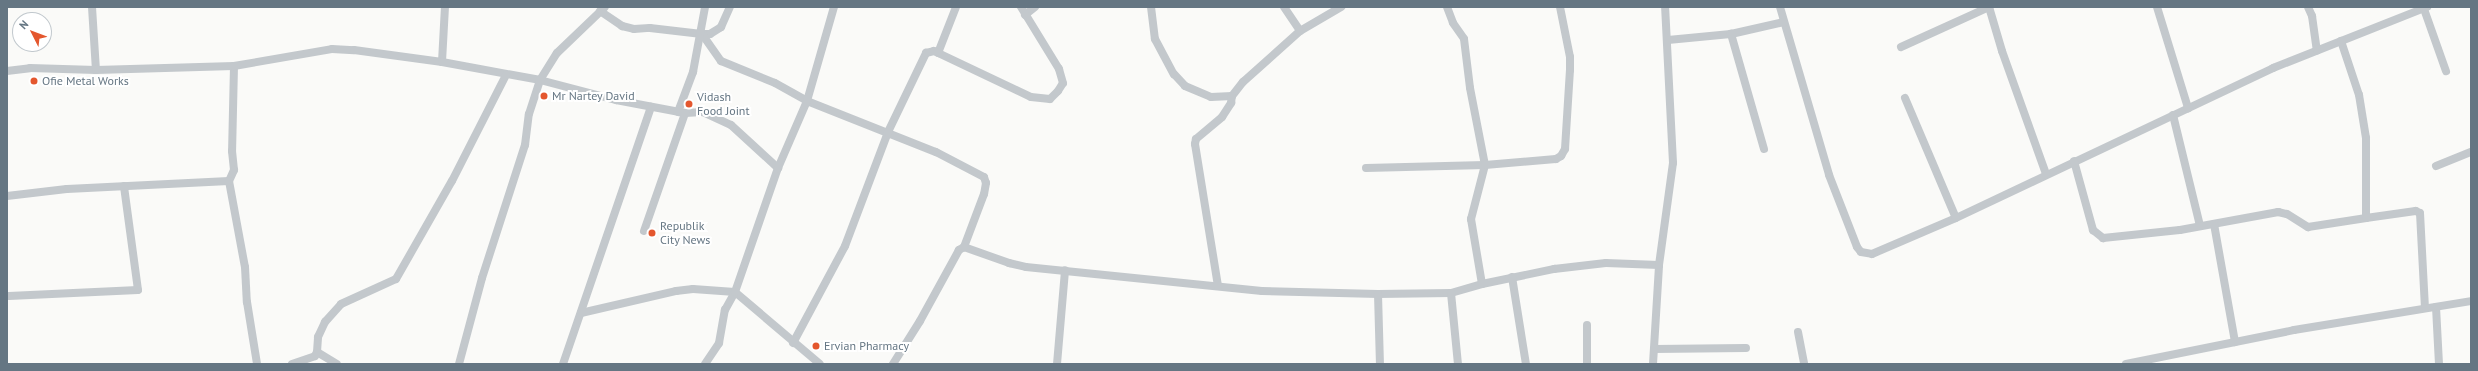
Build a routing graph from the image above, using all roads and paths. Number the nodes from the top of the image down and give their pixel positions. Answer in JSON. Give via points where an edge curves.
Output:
{"nodes":[{"id":1,"x":92,"y":7,"type":"edge"},
{"id":2,"x":445,"y":7,"type":"edge"},
{"id":3,"x":705,"y":7,"type":"edge"},
{"id":4,"x":730,"y":7,"type":"edge"},
{"id":5,"x":834,"y":7,"type":"edge"},
{"id":6,"x":956,"y":7,"type":"edge"},
{"id":7,"x":1020,"y":7,"type":"edge"},
{"id":8,"x":1035,"y":7,"type":"edge"},
{"id":9,"x":1151,"y":7,"type":"edge"},
{"id":10,"x":1284,"y":7,"type":"edge"},
{"id":11,"x":1341,"y":7,"type":"edge"},
{"id":12,"x":1447,"y":7,"type":"edge"},
{"id":13,"x":1560,"y":7,"type":"edge"},
{"id":14,"x":1664,"y":7,"type":"edge"},
{"id":15,"x":1780,"y":7,"type":"edge"},
{"id":16,"x":2157,"y":7,"type":"edge"},
{"id":17,"x":2308,"y":7,"type":"edge"},
{"id":18,"x":2426,"y":8,"type":"edge"},
{"id":19,"x":602,"y":9,"type":"edge"},
{"id":20,"x":1025,"y":15,"type":"junction"},
{"id":21,"x":1784,"y":22,"type":"junction"},
{"id":22,"x":1300,"y":31,"type":"junction"},
{"id":23,"x":702,"y":34,"type":"junction"},
{"id":24,"x":1731,"y":34,"type":"junction"},
{"id":25,"x":1668,"y":40,"type":"junction"},
{"id":26,"x":2341,"y":41,"type":"junction"},
{"id":27,"x":1901,"y":47,"type":"dead end"},
{"id":28,"x":2317,"y":51,"type":"junction"},
{"id":29,"x":938,"y":53,"type":"junction"},
{"id":30,"x":442,"y":62,"type":"junction"},
{"id":31,"x":234,"y":66,"type":"junction"},
{"id":32,"x":96,"y":70,"type":"junction"},
{"id":33,"x":7,"y":71,"type":"edge"},
{"id":34,"x":2446,"y":72,"type":"dead end"},
{"id":35,"x":506,"y":75,"type":"junction"},
{"id":36,"x":540,"y":80,"type":"junction"},
{"id":37,"x":1232,"y":96,"type":"junction"},
{"id":38,"x":1905,"y":98,"type":"dead end"},
{"id":39,"x":806,"y":101,"type":"junction"},
{"id":40,"x":651,"y":107,"type":"junction"},
{"id":41,"x":2188,"y":108,"type":"junction"},
{"id":42,"x":682,"y":112,"type":"junction"},
{"id":43,"x":2173,"y":115,"type":"junction"},
{"id":44,"x":888,"y":132,"type":"junction"},
{"id":45,"x":1764,"y":148,"type":"dead end"},
{"id":46,"x":2471,"y":152,"type":"edge"},
{"id":47,"x":2074,"y":161,"type":"junction"},
{"id":48,"x":1485,"y":165,"type":"junction"},
{"id":49,"x":2436,"y":166,"type":"dead end"},
{"id":50,"x":778,"y":168,"type":"junction"},
{"id":51,"x":1366,"y":168,"type":"dead end"},
{"id":52,"x":2046,"y":174,"type":"junction"},
{"id":53,"x":229,"y":181,"type":"junction"},
{"id":54,"x":124,"y":186,"type":"junction"},
{"id":55,"x":7,"y":196,"type":"edge"},
{"id":56,"x":1956,"y":218,"type":"junction"},
{"id":57,"x":2366,"y":218,"type":"junction"},
{"id":58,"x":2214,"y":224,"type":"junction"},
{"id":59,"x":2200,"y":226,"type":"junction"},
{"id":60,"x":644,"y":231,"type":"dead end"},
{"id":61,"x":964,"y":247,"type":"junction"},
{"id":62,"x":1659,"y":265,"type":"junction"},
{"id":63,"x":1065,"y":270,"type":"junction"},
{"id":64,"x":1512,"y":277,"type":"junction"},
{"id":65,"x":1482,"y":284,"type":"junction"},
{"id":66,"x":1218,"y":286,"type":"junction"},
{"id":67,"x":735,"y":292,"type":"junction"},
{"id":68,"x":1451,"y":293,"type":"junction"},
{"id":69,"x":1378,"y":294,"type":"junction"},
{"id":70,"x":9,"y":296,"type":"dead end"},
{"id":71,"x":2471,"y":301,"type":"edge"},
{"id":72,"x":2436,"y":307,"type":"junction"},
{"id":73,"x":2425,"y":308,"type":"junction"},
{"id":74,"x":581,"y":313,"type":"junction"},
{"id":75,"x":1587,"y":325,"type":"dead end"},
{"id":76,"x":1798,"y":332,"type":"dead end"},
{"id":77,"x":2235,"y":342,"type":"junction"},
{"id":78,"x":793,"y":343,"type":"junction"},
{"id":79,"x":1746,"y":348,"type":"dead end"},
{"id":80,"x":1654,"y":349,"type":"junction"},
{"id":81,"x":318,"y":352,"type":"junction"},
{"id":82,"x":257,"y":364,"type":"edge"},
{"id":83,"x":292,"y":364,"type":"edge"},
{"id":84,"x":337,"y":364,"type":"edge"},
{"id":85,"x":459,"y":364,"type":"edge"},
{"id":86,"x":563,"y":364,"type":"edge"},
{"id":87,"x":705,"y":364,"type":"edge"},
{"id":88,"x":820,"y":364,"type":"edge"},
{"id":89,"x":893,"y":364,"type":"edge"},
{"id":90,"x":1057,"y":364,"type":"edge"},
{"id":91,"x":1380,"y":364,"type":"edge"},
{"id":92,"x":1458,"y":364,"type":"edge"},
{"id":93,"x":1526,"y":364,"type":"edge"},
{"id":94,"x":1587,"y":364,"type":"edge"},
{"id":95,"x":1653,"y":364,"type":"edge"},
{"id":96,"x":1804,"y":364,"type":"edge"},
{"id":97,"x":2126,"y":364,"type":"edge"},
{"id":98,"x":2439,"y":364,"type":"edge"}],
"edges":[{"from":1,"to":32,"type":"street"},
{"from":2,"to":30,"type":"street"},
{"from":3,"to":23,"type":"street"},
{"from":4,"to":23,"type":"street","via":[[721,27],[710,34]]},
{"from":5,"to":39,"type":"street"},
{"from":6,"to":29,"type":"street"},
{"from":7,"to":20,"type":"street"},
{"from":8,"to":20,"type":"street"},
{"from":9,"to":37,"type":"street","via":[[1155,39],[1161,54],[1185,86],[1212,97]]},
{"from":10,"to":22,"type":"street"},
{"from":11,"to":22,"type":"street"},
{"from":12,"to":48,"type":"street","via":[[1452,23],[1464,39],[1470,88]]},
{"from":13,"to":48,"type":"street","via":[[1570,58],[1565,149],[1556,160]]},
{"from":14,"to":25,"type":"street"},
{"from":15,"to":21,"type":"street"},
{"from":16,"to":41,"type":"street"},
{"from":17,"to":28,"type":"street","via":[[2312,16]]},
{"from":18,"to":26,"type":"street"},
{"from":18,"to":34,"type":"street"},
{"from":19,"to":23,"type":"street","via":[[622,26]]},
{"from":19,"to":36,"type":"street","via":[[557,53]]},
{"from":20,"to":29,"type":"street","via":[[1060,68],[1063,83],[1050,99],[1032,96]]},
{"from":21,"to":24,"type":"street"},
{"from":21,"to":56,"type":"street","via":[[1829,175],[1857,247],[1862,252],[1872,254]]},
{"from":22,"to":37,"type":"street","via":[[1243,82]]},
{"from":23,"to":39,"type":"street","via":[[721,61],[775,83]]},
{"from":23,"to":42,"type":"street"},
{"from":24,"to":25,"type":"street"},
{"from":24,"to":45,"type":"street"},
{"from":25,"to":62,"type":"street","via":[[1673,163]]},
{"from":26,"to":28,"type":"street"},
{"from":26,"to":57,"type":"street","via":[[2359,95],[2366,138]]},
{"from":27,"to":52,"type":"street","via":[[1989,7]]},
{"from":28,"to":41,"type":"street","via":[[2273,68]]},
{"from":29,"to":44,"type":"street","via":[[926,53]]},
{"from":30,"to":31,"type":"street","via":[[332,49]]},
{"from":30,"to":35,"type":"street"},
{"from":31,"to":32,"type":"street"},
{"from":31,"to":53,"type":"street","via":[[234,170]]},
{"from":32,"to":33,"type":"street","via":[[30,68]]},
{"from":35,"to":36,"type":"street"},
{"from":35,"to":81,"type":"street","via":[[474,140],[396,280],[341,304],[332,311],[318,337]]},
{"from":36,"to":40,"type":"street"},
{"from":36,"to":85,"type":"street","via":[[529,114],[525,145],[482,278]]},
{"from":37,"to":66,"type":"street","via":[[1231,103],[1222,117],[1196,139],[1195,144]]},
{"from":38,"to":56,"type":"street"},
{"from":39,"to":44,"type":"street"},
{"from":39,"to":50,"type":"street"},
{"from":40,"to":42,"type":"street"},
{"from":40,"to":74,"type":"street"},
{"from":41,"to":43,"type":"street"},
{"from":42,"to":50,"type":"street","via":[[703,112],[726,123]]},
{"from":42,"to":60,"type":"street"},
{"from":43,"to":47,"type":"street"},
{"from":43,"to":59,"type":"street"},
{"from":44,"to":61,"type":"street","via":[[936,152],[984,177],[984,194]]},
{"from":44,"to":78,"type":"street","via":[[844,246]]},
{"from":46,"to":49,"type":"street"},
{"from":47,"to":52,"type":"street"},
{"from":47,"to":59,"type":"street","via":[[2093,230],[2103,238]]},
{"from":48,"to":51,"type":"street"},
{"from":48,"to":65,"type":"street","via":[[1471,219]]},
{"from":50,"to":67,"type":"street"},
{"from":52,"to":56,"type":"street"},
{"from":53,"to":54,"type":"street"},
{"from":53,"to":82,"type":"street","via":[[245,267],[247,302]]},
{"from":54,"to":55,"type":"street"},
{"from":54,"to":70,"type":"street","via":[[138,290]]},
{"from":57,"to":58,"type":"street","via":[[2308,227],[2287,214],[2278,212]]},
{"from":57,"to":73,"type":"street","via":[[2416,211],[2420,213]]},
{"from":58,"to":59,"type":"street"},
{"from":58,"to":77,"type":"street"},
{"from":61,"to":63,"type":"street","via":[[1009,263]]},
{"from":61,"to":89,"type":"street","via":[[959,250]]},
{"from":62,"to":64,"type":"street","via":[[1606,264],[1554,269]]},
{"from":62,"to":80,"type":"street"},
{"from":63,"to":66,"type":"street"},
{"from":63,"to":90,"type":"street"},
{"from":64,"to":65,"type":"street"},
{"from":64,"to":93,"type":"street"},
{"from":65,"to":68,"type":"street"},
{"from":66,"to":69,"type":"street","via":[[1262,291]]},
{"from":67,"to":74,"type":"street","via":[[693,289],[676,291]]},
{"from":67,"to":78,"type":"street"},
{"from":67,"to":87,"type":"street","via":[[722,320],[719,342]]},
{"from":68,"to":69,"type":"street"},
{"from":68,"to":92,"type":"street"},
{"from":69,"to":91,"type":"street"},
{"from":71,"to":72,"type":"street"},
{"from":72,"to":73,"type":"street"},
{"from":72,"to":98,"type":"street"},
{"from":73,"to":77,"type":"street"},
{"from":74,"to":86,"type":"street"},
{"from":75,"to":94,"type":"street"},
{"from":76,"to":96,"type":"street"},
{"from":77,"to":97,"type":"street"},
{"from":78,"to":88,"type":"street"},
{"from":79,"to":80,"type":"street"},
{"from":80,"to":95,"type":"street"},
{"from":81,"to":83,"type":"street","via":[[315,356]]},
{"from":81,"to":84,"type":"street"}]}
